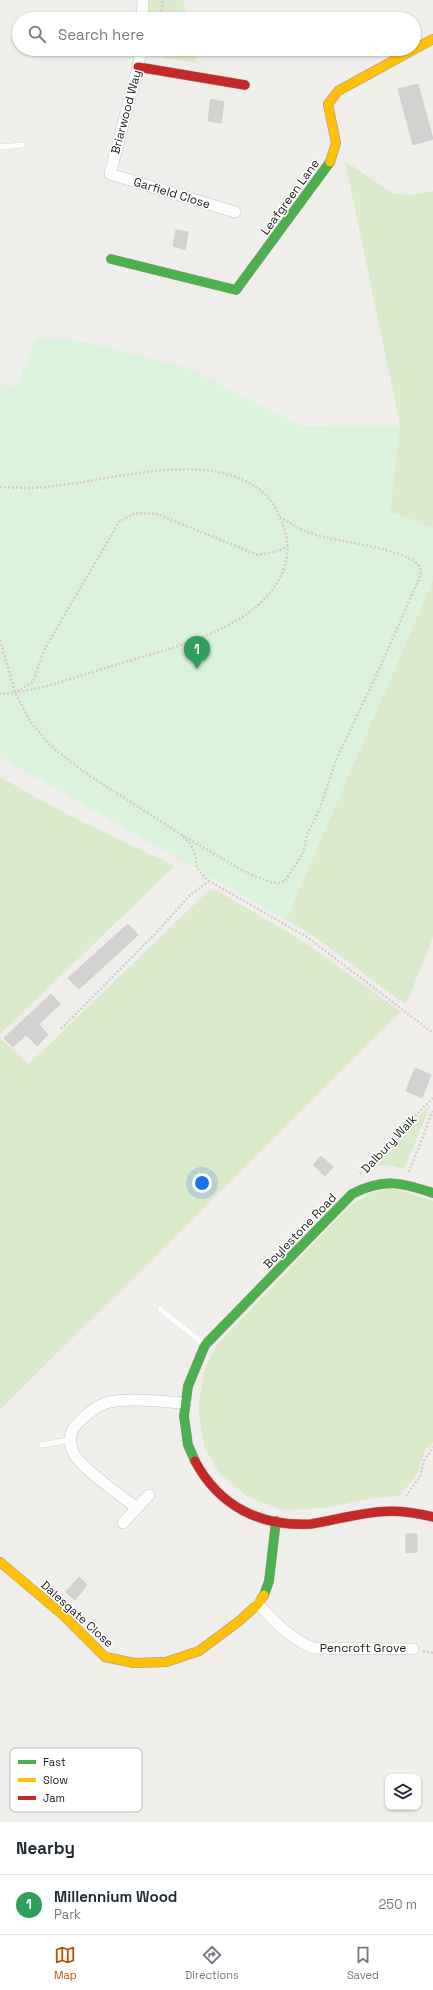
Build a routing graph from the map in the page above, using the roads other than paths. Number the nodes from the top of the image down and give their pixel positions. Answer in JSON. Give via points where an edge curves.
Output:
{"nodes":[{"id":1,"x":143,"y":0,"type":"edge"},
{"id":2,"x":142,"y":12,"type":"edge"},
{"id":3,"x":433,"y":39,"type":"edge"},
{"id":4,"x":421,"y":46,"type":"edge"},
{"id":5,"x":139,"y":56,"type":"edge"},
{"id":6,"x":403,"y":56,"type":"edge"},
{"id":7,"x":138,"y":67,"type":"junction"},
{"id":8,"x":245,"y":85,"type":"dead end"},
{"id":9,"x":22,"y":145,"type":"dead end"},
{"id":10,"x":0,"y":147,"type":"edge"},
{"id":11,"x":110,"y":174,"type":"joint"},
{"id":12,"x":234,"y":212,"type":"dead end"},
{"id":13,"x":110,"y":259,"type":"dead end"},
{"id":14,"x":433,"y":1193,"type":"edge"},
{"id":15,"x":160,"y":1309,"type":"dead end"},
{"id":16,"x":205,"y":1345,"type":"junction"},
{"id":17,"x":186,"y":1403,"type":"junction"},
{"id":18,"x":70,"y":1440,"type":"junction"},
{"id":19,"x":41,"y":1445,"type":"dead end"},
{"id":20,"x":150,"y":1495,"type":"dead end"},
{"id":21,"x":137,"y":1508,"type":"junction"},
{"id":22,"x":433,"y":1517,"type":"edge"},
{"id":23,"x":276,"y":1521,"type":"junction"},
{"id":24,"x":123,"y":1523,"type":"dead end"},
{"id":25,"x":0,"y":1562,"type":"edge"},
{"id":26,"x":258,"y":1604,"type":"junction"},
{"id":27,"x":413,"y":1649,"type":"dead end"}],
"edges":[{"from":1,"to":2,"type":"street"},
{"from":3,"to":4,"type":"street","name":"Leafgreen Lane"},
{"from":5,"to":7,"type":"street","name":"Briarwood Way"},
{"from":6,"to":13,"type":"street","name":"Leafgreen Lane","via":[[338,92],[328,104],[336,143],[329,164],[236,290]]},
{"from":7,"to":8,"type":"street"},
{"from":7,"to":11,"type":"street","name":"Briarwood Way"},
{"from":9,"to":10,"type":"lane"},
{"from":11,"to":12,"type":"street","name":"Garfield Close"},
{"from":14,"to":16,"type":"street","name":"Boylestone Road","via":[[394,1181],[381,1182],[352,1194]]},
{"from":15,"to":16,"type":"lane"},
{"from":16,"to":17,"type":"street","name":"Boylestone Road","via":[[196,1360]]},
{"from":17,"to":18,"type":"street","via":[[106,1403],[87,1414],[74,1426]]},
{"from":17,"to":23,"type":"street","name":"Boylestone Road","via":[[187,1443],[208,1482],[233,1504],[257,1516]]},
{"from":18,"to":19,"type":"lane"},
{"from":18,"to":21,"type":"street","via":[[73,1453]]},
{"from":20,"to":21,"type":"street"},
{"from":21,"to":24,"type":"street"},
{"from":22,"to":23,"type":"street","name":"Boylestone Road","via":[[417,1512],[380,1509],[309,1524]]},
{"from":23,"to":26,"type":"street","name":"Dalesgate Close","via":[[269,1580]]},
{"from":25,"to":26,"type":"street","name":"Dalesgate Close","via":[[64,1616],[105,1657],[134,1664],[166,1662],[199,1651]]},
{"from":26,"to":27,"type":"street","name":"Pencroft Grove","via":[[301,1644],[313,1648]]}]}
